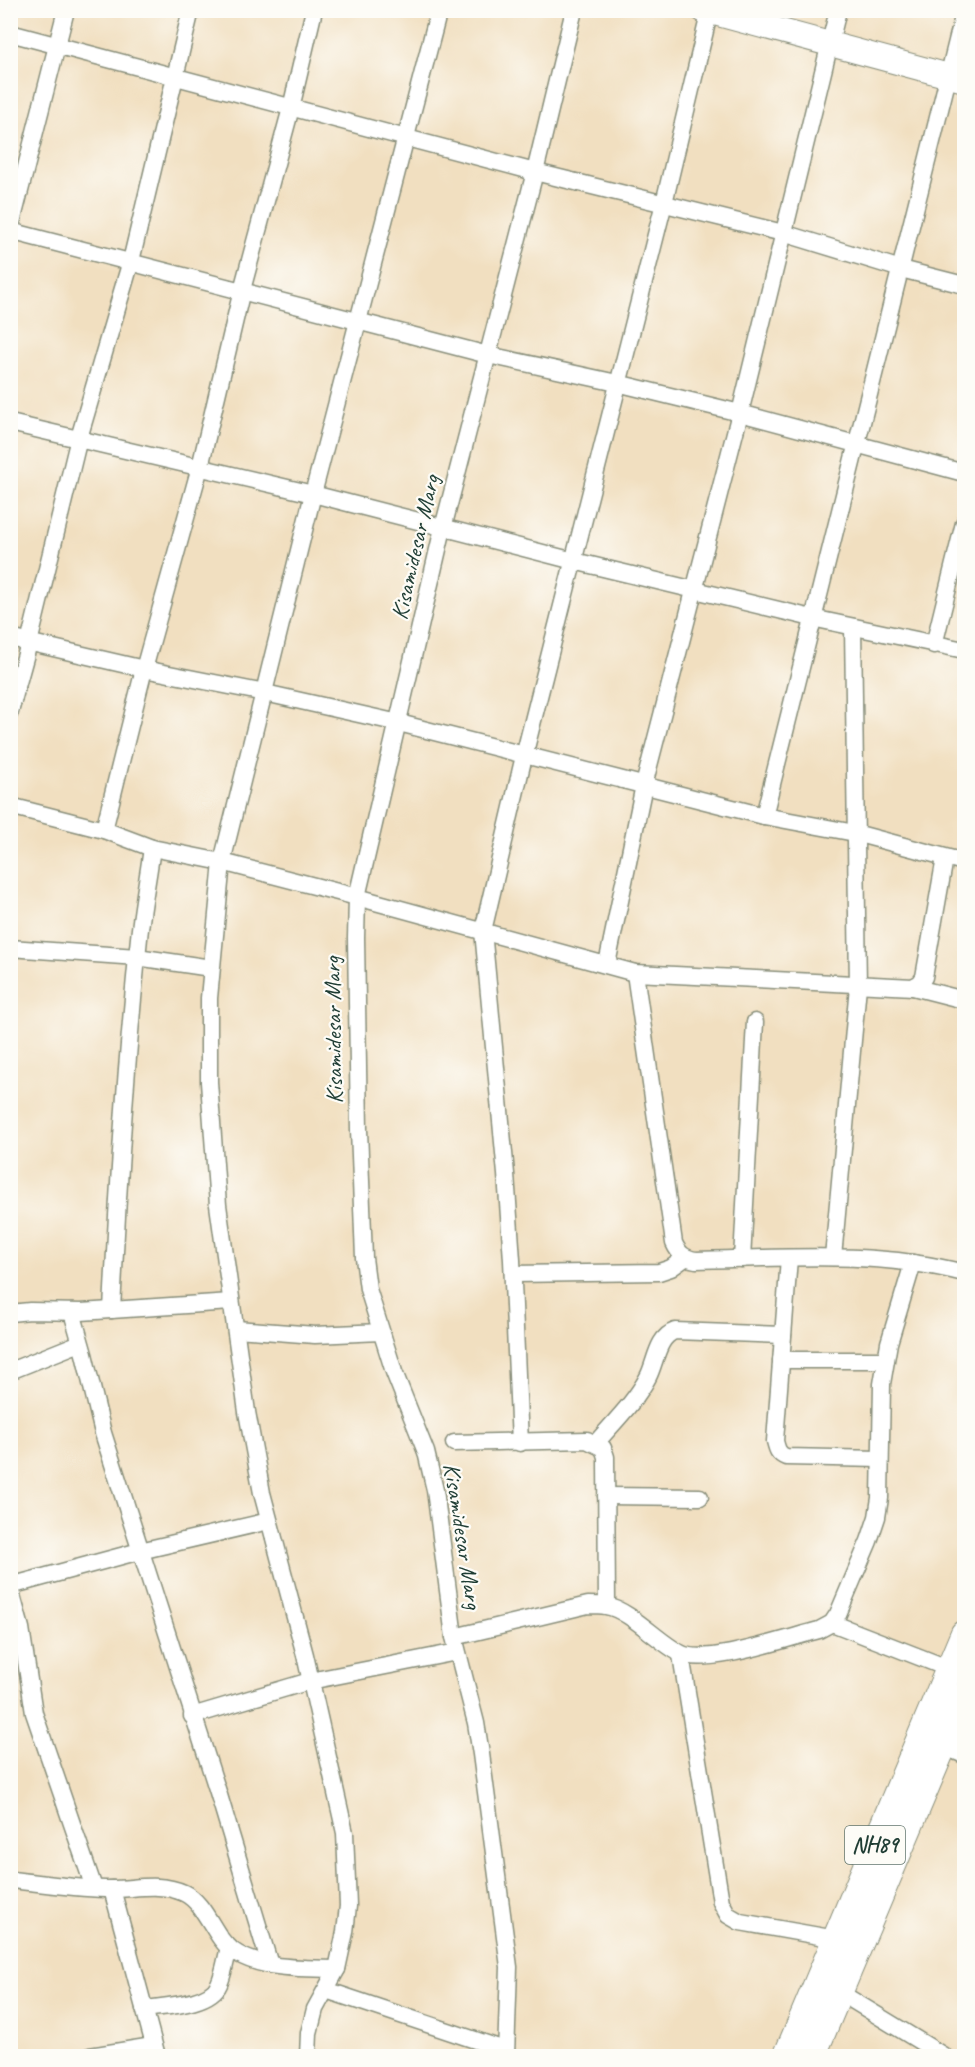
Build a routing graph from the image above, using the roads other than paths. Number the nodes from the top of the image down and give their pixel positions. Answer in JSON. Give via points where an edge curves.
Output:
{"nodes":[{"id":1,"x":66,"y":10,"type":"edge"},
{"id":2,"x":191,"y":10,"type":"edge"},
{"id":3,"x":314,"y":10,"type":"edge"},
{"id":4,"x":440,"y":10,"type":"edge"},
{"id":5,"x":574,"y":10,"type":"edge"},
{"id":6,"x":838,"y":10,"type":"edge"},
{"id":7,"x":708,"y":11,"type":"edge"},
{"id":8,"x":964,"y":13,"type":"edge"},
{"id":9,"x":10,"y":33,"type":"edge"},
{"id":10,"x":830,"y":44,"type":"junction"},
{"id":11,"x":57,"y":46,"type":"junction"},
{"id":12,"x":174,"y":77,"type":"junction"},
{"id":13,"x":956,"y":78,"type":"edge"},
{"id":14,"x":291,"y":108,"type":"junction"},
{"id":15,"x":405,"y":137,"type":"junction"},
{"id":16,"x":534,"y":172,"type":"junction"},
{"id":17,"x":664,"y":203,"type":"junction"},
{"id":18,"x":10,"y":230,"type":"edge"},
{"id":19,"x":783,"y":233,"type":"junction"},
{"id":20,"x":131,"y":261,"type":"junction"},
{"id":21,"x":901,"y":269,"type":"junction"},
{"id":22,"x":964,"y":285,"type":"edge"},
{"id":23,"x":242,"y":290,"type":"junction"},
{"id":24,"x":359,"y":320,"type":"junction"},
{"id":25,"x":488,"y":355,"type":"junction"},
{"id":26,"x":617,"y":383,"type":"junction"},
{"id":27,"x":740,"y":413,"type":"junction"},
{"id":28,"x":10,"y":423,"type":"edge"},
{"id":29,"x":79,"y":438,"type":"junction"},
{"id":30,"x":856,"y":445,"type":"junction"},
{"id":31,"x":200,"y":467,"type":"junction"},
{"id":32,"x":964,"y":473,"type":"edge"},
{"id":33,"x":313,"y":494,"type":"junction"},
{"id":34,"x":964,"y":524,"type":"edge"},
{"id":35,"x":443,"y":528,"type":"junction"},
{"id":36,"x":574,"y":561,"type":"junction"},
{"id":37,"x":695,"y":589,"type":"junction"},
{"id":38,"x":812,"y":618,"type":"junction"},
{"id":39,"x":853,"y":627,"type":"junction"},
{"id":40,"x":10,"y":638,"type":"edge"},
{"id":41,"x":29,"y":643,"type":"junction"},
{"id":42,"x":934,"y":645,"type":"junction"},
{"id":43,"x":964,"y":650,"type":"edge"},
{"id":44,"x":144,"y":669,"type":"junction"},
{"id":45,"x":265,"y":693,"type":"junction"},
{"id":46,"x":10,"y":712,"type":"edge"},
{"id":47,"x":399,"y":723,"type":"junction"},
{"id":48,"x":524,"y":756,"type":"junction"},
{"id":49,"x":644,"y":785,"type":"junction"},
{"id":50,"x":10,"y":806,"type":"edge"},
{"id":51,"x":764,"y":816,"type":"junction"},
{"id":52,"x":104,"y":830,"type":"junction"},
{"id":53,"x":855,"y":833,"type":"junction"},
{"id":54,"x":152,"y":848,"type":"junction"},
{"id":55,"x":945,"y":858,"type":"junction"},
{"id":56,"x":222,"y":862,"type":"junction"},
{"id":57,"x":964,"y":862,"type":"edge"},
{"id":58,"x":357,"y":897,"type":"junction"},
{"id":59,"x":483,"y":931,"type":"junction"},
{"id":60,"x":10,"y":948,"type":"edge"},
{"id":61,"x":137,"y":957,"type":"junction"},
{"id":62,"x":606,"y":964,"type":"junction"},
{"id":63,"x":211,"y":968,"type":"junction"},
{"id":64,"x":635,"y":973,"type":"junction"},
{"id":65,"x":858,"y":986,"type":"junction"},
{"id":66,"x":913,"y":987,"type":"junction"},
{"id":67,"x":964,"y":1000,"type":"edge"},
{"id":68,"x":755,"y":1022,"type":"dead end"},
{"id":69,"x":833,"y":1257,"type":"junction"},
{"id":70,"x":685,"y":1258,"type":"junction"},
{"id":71,"x":789,"y":1258,"type":"junction"},
{"id":72,"x":742,"y":1259,"type":"junction"},
{"id":73,"x":913,"y":1263,"type":"junction"},
{"id":74,"x":513,"y":1274,"type":"junction"},
{"id":75,"x":964,"y":1274,"type":"edge"},
{"id":76,"x":231,"y":1302,"type":"junction"},
{"id":77,"x":112,"y":1310,"type":"junction"},
{"id":78,"x":72,"y":1312,"type":"junction"},
{"id":79,"x":10,"y":1313,"type":"edge"},
{"id":80,"x":236,"y":1329,"type":"junction"},
{"id":81,"x":381,"y":1332,"type":"junction"},
{"id":82,"x":783,"y":1335,"type":"junction"},
{"id":83,"x":80,"y":1343,"type":"junction"},
{"id":84,"x":782,"y":1360,"type":"junction"},
{"id":85,"x":885,"y":1360,"type":"junction"},
{"id":86,"x":10,"y":1371,"type":"edge"},
{"id":87,"x":454,"y":1443,"type":"dead end"},
{"id":88,"x":520,"y":1443,"type":"junction"},
{"id":89,"x":596,"y":1443,"type":"junction"},
{"id":90,"x":880,"y":1459,"type":"junction"},
{"id":91,"x":606,"y":1496,"type":"junction"},
{"id":92,"x":700,"y":1497,"type":"dead end"},
{"id":93,"x":269,"y":1521,"type":"junction"},
{"id":94,"x":140,"y":1551,"type":"junction"},
{"id":95,"x":10,"y":1587,"type":"edge"},
{"id":96,"x":607,"y":1606,"type":"junction"},
{"id":97,"x":832,"y":1623,"type":"junction"},
{"id":98,"x":964,"y":1634,"type":"edge"},
{"id":99,"x":455,"y":1645,"type":"junction"},
{"id":100,"x":681,"y":1654,"type":"junction"},
{"id":101,"x":950,"y":1670,"type":"junction"},
{"id":102,"x":310,"y":1681,"type":"junction"},
{"id":103,"x":964,"y":1696,"type":"edge"},
{"id":104,"x":192,"y":1716,"type":"junction"},
{"id":105,"x":954,"y":1750,"type":"edge"},
{"id":106,"x":10,"y":1880,"type":"edge"},
{"id":107,"x":94,"y":1888,"type":"junction"},
{"id":108,"x":112,"y":1889,"type":"junction"},
{"id":109,"x":836,"y":1939,"type":"junction"},
{"id":110,"x":229,"y":1947,"type":"junction"},
{"id":111,"x":270,"y":1965,"type":"junction"},
{"id":112,"x":337,"y":1969,"type":"junction"},
{"id":113,"x":326,"y":1990,"type":"junction"},
{"id":114,"x":839,"y":1992,"type":"junction"},
{"id":115,"x":144,"y":2009,"type":"junction"},
{"id":116,"x":155,"y":2051,"type":"edge"},
{"id":117,"x":506,"y":2053,"type":"edge"},
{"id":118,"x":90,"y":2056,"type":"edge"},
{"id":119,"x":308,"y":2056,"type":"edge"},
{"id":120,"x":787,"y":2056,"type":"edge"},
{"id":121,"x":812,"y":2056,"type":"edge"},
{"id":122,"x":944,"y":2056,"type":"edge"}],
"edges":[{"from":1,"to":11,"type":"street"},
{"from":2,"to":12,"type":"street"},
{"from":3,"to":14,"type":"street"},
{"from":4,"to":15,"type":"street"},
{"from":5,"to":16,"type":"street","name":"Kisamidesar Marg"},
{"from":6,"to":10,"type":"street"},
{"from":7,"to":10,"type":"street"},
{"from":7,"to":17,"type":"street"},
{"from":8,"to":13,"type":"street"},
{"from":9,"to":11,"type":"street"},
{"from":10,"to":13,"type":"street"},
{"from":10,"to":19,"type":"street"},
{"from":11,"to":12,"type":"street"},
{"from":11,"to":18,"type":"street"},
{"from":12,"to":14,"type":"street"},
{"from":12,"to":20,"type":"street"},
{"from":13,"to":21,"type":"street"},
{"from":14,"to":15,"type":"street"},
{"from":14,"to":23,"type":"street"},
{"from":15,"to":16,"type":"street"},
{"from":15,"to":24,"type":"street"},
{"from":16,"to":17,"type":"street"},
{"from":16,"to":25,"type":"street","name":"Kisamidesar Marg"},
{"from":17,"to":19,"type":"street"},
{"from":17,"to":26,"type":"street"},
{"from":18,"to":20,"type":"street"},
{"from":19,"to":21,"type":"street"},
{"from":19,"to":27,"type":"street"},
{"from":20,"to":23,"type":"street"},
{"from":20,"to":29,"type":"street"},
{"from":21,"to":22,"type":"street"},
{"from":21,"to":30,"type":"street"},
{"from":23,"to":24,"type":"street"},
{"from":23,"to":31,"type":"street"},
{"from":24,"to":25,"type":"street"},
{"from":24,"to":33,"type":"street"},
{"from":25,"to":26,"type":"street"},
{"from":25,"to":35,"type":"street","name":"Kisamidesar Marg"},
{"from":26,"to":27,"type":"street"},
{"from":26,"to":36,"type":"street"},
{"from":27,"to":30,"type":"street"},
{"from":27,"to":37,"type":"street"},
{"from":28,"to":29,"type":"street"},
{"from":29,"to":31,"type":"street"},
{"from":29,"to":41,"type":"street"},
{"from":30,"to":32,"type":"street"},
{"from":30,"to":38,"type":"street"},
{"from":31,"to":33,"type":"street"},
{"from":31,"to":44,"type":"street"},
{"from":33,"to":35,"type":"street"},
{"from":33,"to":45,"type":"street"},
{"from":34,"to":42,"type":"street"},
{"from":35,"to":36,"type":"street"},
{"from":35,"to":47,"type":"street","name":"Kisamidesar Marg"},
{"from":36,"to":37,"type":"street"},
{"from":36,"to":48,"type":"street"},
{"from":37,"to":38,"type":"street"},
{"from":37,"to":49,"type":"street"},
{"from":38,"to":39,"type":"street"},
{"from":38,"to":51,"type":"street"},
{"from":39,"to":42,"type":"street"},
{"from":39,"to":53,"type":"street"},
{"from":40,"to":41,"type":"street"},
{"from":41,"to":44,"type":"street"},
{"from":41,"to":46,"type":"street"},
{"from":42,"to":43,"type":"street"},
{"from":44,"to":45,"type":"street"},
{"from":44,"to":52,"type":"street"},
{"from":45,"to":47,"type":"street"},
{"from":45,"to":56,"type":"street"},
{"from":47,"to":48,"type":"street"},
{"from":47,"to":58,"type":"street","name":"Kisamidesar Marg"},
{"from":48,"to":49,"type":"street"},
{"from":48,"to":59,"type":"street"},
{"from":49,"to":51,"type":"street"},
{"from":49,"to":62,"type":"street"},
{"from":50,"to":52,"type":"street"},
{"from":51,"to":53,"type":"street"},
{"from":52,"to":54,"type":"street"},
{"from":53,"to":55,"type":"street"},
{"from":53,"to":65,"type":"street"},
{"from":54,"to":56,"type":"street"},
{"from":54,"to":61,"type":"street"},
{"from":55,"to":57,"type":"street"},
{"from":55,"to":66,"type":"street","via":[[924,977]]},
{"from":56,"to":58,"type":"street"},
{"from":56,"to":63,"type":"street"},
{"from":58,"to":59,"type":"street"},
{"from":58,"to":81,"type":"street","name":"Kisamidesar Marg","via":[[364,1257],[368,1289]]},
{"from":59,"to":62,"type":"street"},
{"from":59,"to":74,"type":"street"},
{"from":60,"to":61,"type":"street"},
{"from":61,"to":63,"type":"street"},
{"from":61,"to":77,"type":"street"},
{"from":62,"to":64,"type":"street"},
{"from":63,"to":76,"type":"street","via":[[208,1082]]},
{"from":64,"to":65,"type":"street"},
{"from":64,"to":70,"type":"street","via":[[674,1243]]},
{"from":65,"to":66,"type":"street"},
{"from":65,"to":69,"type":"street"},
{"from":66,"to":67,"type":"street"},
{"from":68,"to":72,"type":"street"},
{"from":69,"to":71,"type":"street"},
{"from":69,"to":73,"type":"street"},
{"from":70,"to":72,"type":"street"},
{"from":70,"to":74,"type":"street","via":[[659,1272]]},
{"from":71,"to":72,"type":"street"},
{"from":71,"to":82,"type":"street"},
{"from":73,"to":75,"type":"street"},
{"from":73,"to":85,"type":"street"},
{"from":74,"to":88,"type":"street"},
{"from":76,"to":77,"type":"street"},
{"from":76,"to":80,"type":"street"},
{"from":77,"to":78,"type":"street"},
{"from":78,"to":79,"type":"street"},
{"from":78,"to":83,"type":"street"},
{"from":80,"to":81,"type":"street","via":[[315,1335]]},
{"from":80,"to":93,"type":"street","via":[[247,1412]]},
{"from":81,"to":99,"type":"street","name":"Kisamidesar Marg","via":[[426,1452],[435,1490]]},
{"from":82,"to":84,"type":"street"},
{"from":82,"to":89,"type":"street","via":[[668,1333],[648,1378]]},
{"from":83,"to":86,"type":"street"},
{"from":83,"to":94,"type":"street","via":[[103,1434]]},
{"from":84,"to":85,"type":"street"},
{"from":84,"to":90,"type":"street","via":[[775,1441],[780,1455]]},
{"from":85,"to":90,"type":"street"},
{"from":87,"to":88,"type":"street"},
{"from":88,"to":89,"type":"street"},
{"from":89,"to":91,"type":"street","via":[[606,1457]]},
{"from":90,"to":97,"type":"street","via":[[877,1517]]},
{"from":91,"to":92,"type":"street"},
{"from":91,"to":96,"type":"street"},
{"from":93,"to":94,"type":"street"},
{"from":93,"to":102,"type":"street"},
{"from":94,"to":95,"type":"street"},
{"from":94,"to":104,"type":"street"},
{"from":95,"to":107,"type":"street","via":[[21,1628],[34,1713]]},
{"from":96,"to":99,"type":"street","via":[[588,1605]]},
{"from":96,"to":100,"type":"street"},
{"from":97,"to":100,"type":"street","via":[[819,1630],[719,1656]]},
{"from":97,"to":101,"type":"street"},
{"from":98,"to":101,"type":"main road","number":"NH89"},
{"from":99,"to":102,"type":"street"},
{"from":99,"to":117,"type":"street","name":"Kisamidesar Marg","via":[[478,1733],[508,1967]]},
{"from":100,"to":109,"type":"street","via":[[721,1902],[728,1915],[740,1922]]},
{"from":101,"to":109,"type":"main road","number":"NH89"},
{"from":102,"to":104,"type":"street"},
{"from":102,"to":112,"type":"street","via":[[345,1833],[348,1906]]},
{"from":103,"to":105,"type":"main road","number":"NH89"},
{"from":104,"to":111,"type":"street"},
{"from":105,"to":114,"type":"main road","number":"NH89"},
{"from":106,"to":107,"type":"street"},
{"from":107,"to":108,"type":"street"},
{"from":108,"to":110,"type":"street","via":[[155,1887],[184,1893]]},
{"from":108,"to":115,"type":"street"},
{"from":109,"to":120,"type":"main road","number":"NH89"},
{"from":110,"to":111,"type":"street"},
{"from":110,"to":115,"type":"street","via":[[212,1994],[200,2000]]},
{"from":111,"to":112,"type":"street"},
{"from":112,"to":113,"type":"street"},
{"from":113,"to":117,"type":"street"},
{"from":113,"to":119,"type":"street","via":[[312,2018]]},
{"from":114,"to":121,"type":"main road","number":"NH89"},
{"from":114,"to":122,"type":"street"},
{"from":115,"to":116,"type":"street"},
{"from":116,"to":118,"type":"street"}]}
